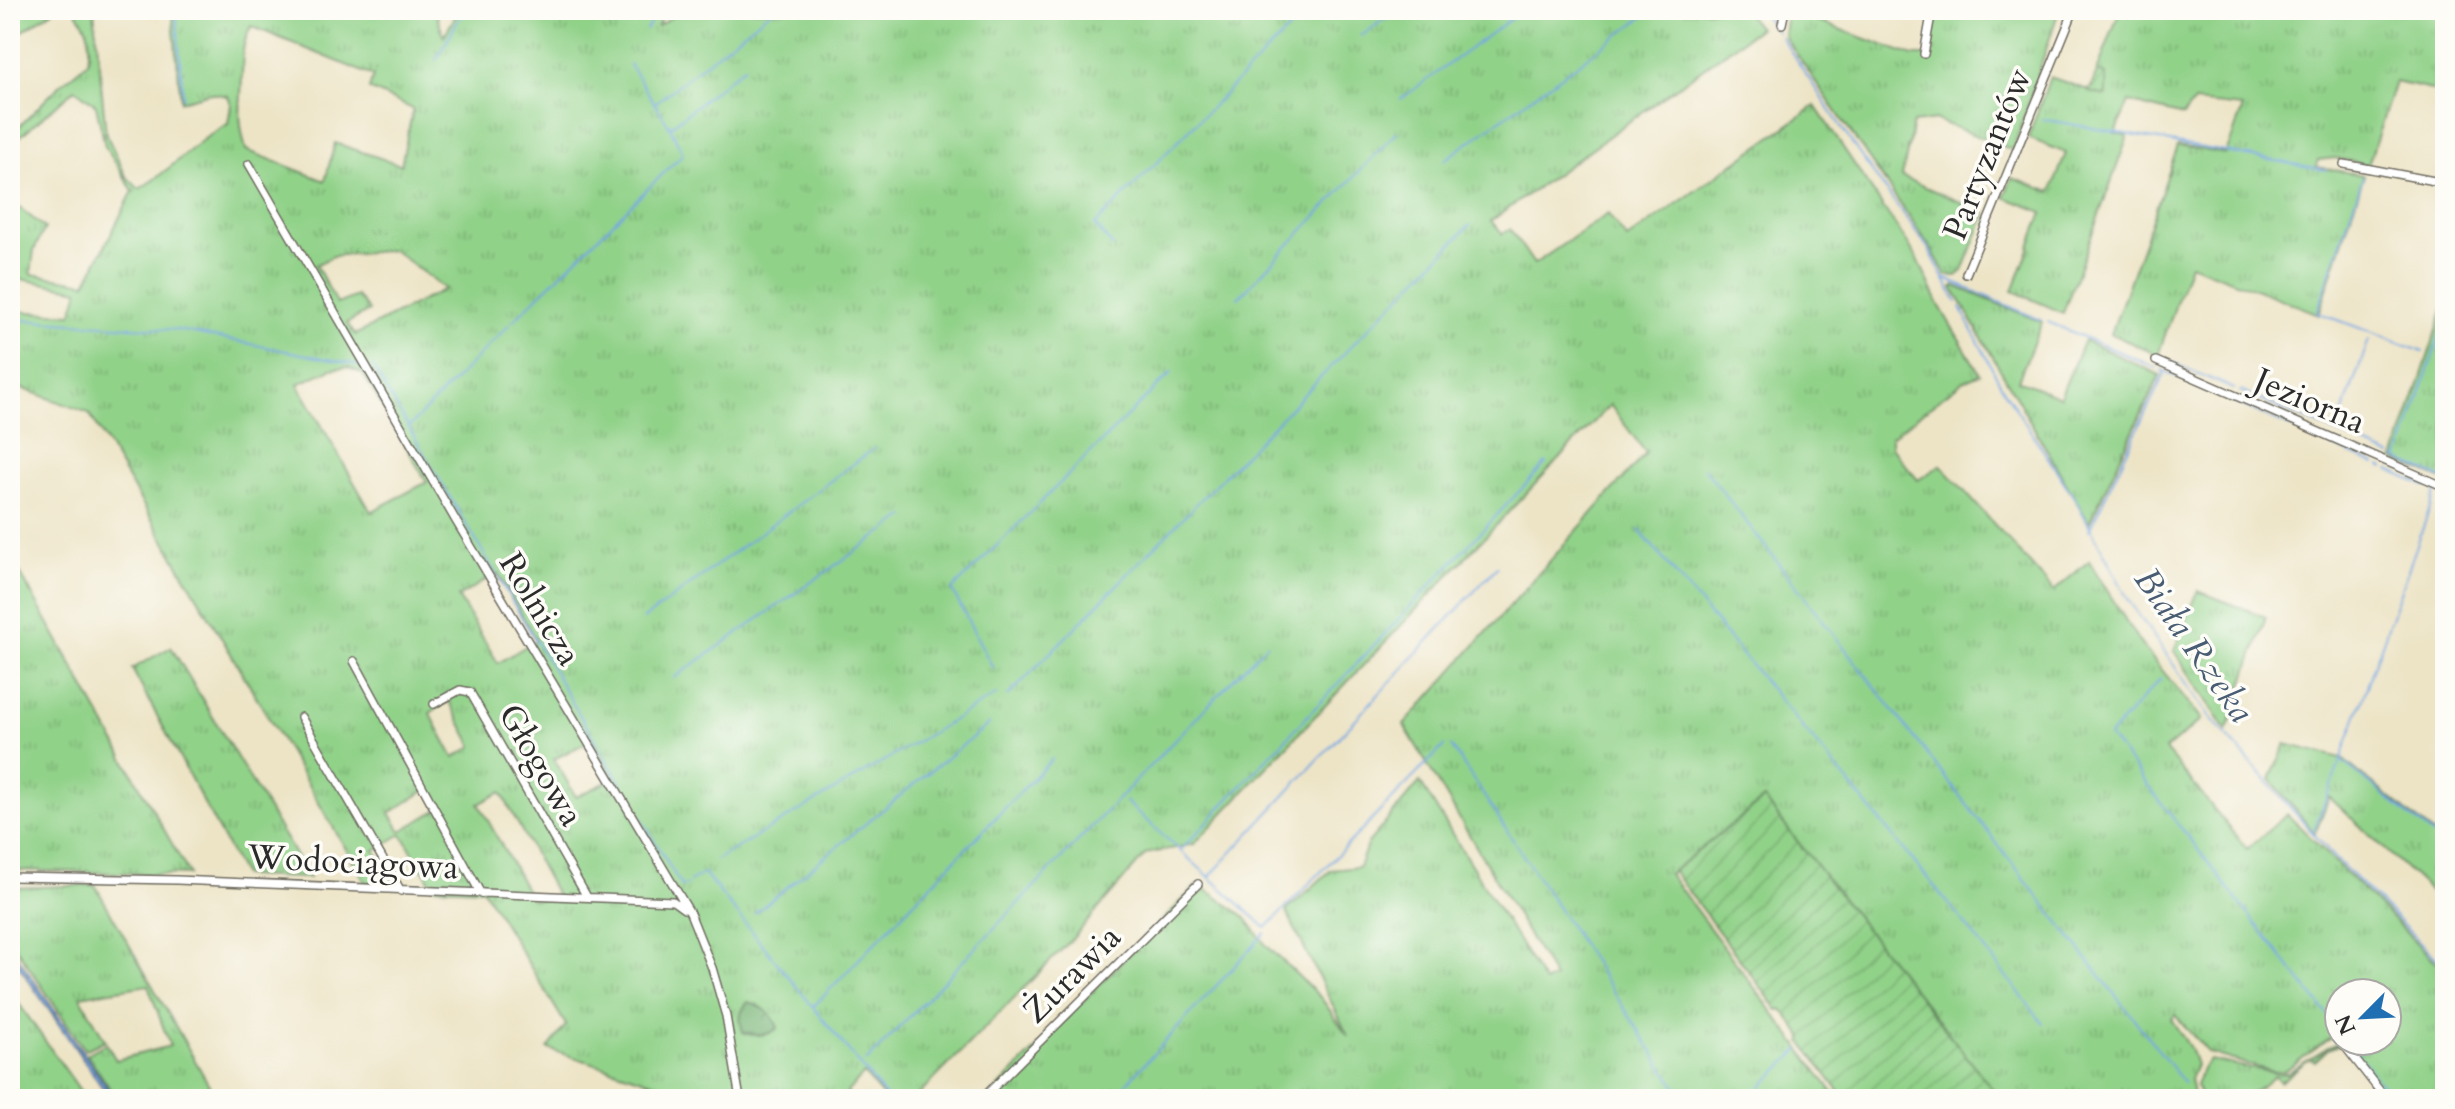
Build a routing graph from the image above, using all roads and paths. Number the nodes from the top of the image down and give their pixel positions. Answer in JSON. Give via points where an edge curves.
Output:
{"nodes":[{"id":1,"x":1785,"y":10,"type":"edge"},
{"id":2,"x":1932,"y":10,"type":"edge"},
{"id":3,"x":2074,"y":10,"type":"edge"},
{"id":4,"x":1782,"y":24,"type":"dead end"},
{"id":5,"x":1924,"y":54,"type":"dead end"},
{"id":6,"x":249,"y":164,"type":"dead end"},
{"id":7,"x":2344,"y":164,"type":"dead end"},
{"id":8,"x":2445,"y":183,"type":"edge"},
{"id":9,"x":1966,"y":274,"type":"dead end"},
{"id":10,"x":2156,"y":361,"type":"dead end"},
{"id":11,"x":2445,"y":487,"type":"edge"},
{"id":12,"x":354,"y":661,"type":"dead end"},
{"id":13,"x":434,"y":704,"type":"dead end"},
{"id":14,"x":301,"y":717,"type":"dead end"},
{"id":15,"x":10,"y":877,"type":"edge"},
{"id":16,"x":1198,"y":884,"type":"dead end"},
{"id":17,"x":401,"y":891,"type":"junction"},
{"id":18,"x":481,"y":894,"type":"junction"},
{"id":19,"x":587,"y":897,"type":"junction"},
{"id":20,"x":690,"y":913,"type":"junction"},
{"id":21,"x":2354,"y":1057,"type":"edge"},
{"id":22,"x":740,"y":1099,"type":"edge"},
{"id":23,"x":982,"y":1099,"type":"edge"},
{"id":24,"x":2386,"y":1099,"type":"edge"}],
"edges":[{"from":1,"to":4,"type":"street"},
{"from":2,"to":5,"type":"street"},
{"from":3,"to":9,"type":"street","name":"Partyzantów"},
{"from":6,"to":20,"type":"street","name":"Rolnicza"},
{"from":7,"to":8,"type":"street"},
{"from":10,"to":11,"type":"street","name":"Jeziorna"},
{"from":12,"to":18,"type":"street"},
{"from":13,"to":19,"type":"street","name":"Głogowa","via":[[460,690],[470,692]]},
{"from":14,"to":17,"type":"street"},
{"from":15,"to":17,"type":"street","name":"Wodociągowa"},
{"from":16,"to":23,"type":"street","name":"Żurawia"},
{"from":17,"to":18,"type":"street","name":"Wodociągowa"},
{"from":18,"to":19,"type":"street","name":"Wodociągowa"},
{"from":19,"to":20,"type":"street","name":"Wodociągowa","via":[[673,901]]},
{"from":20,"to":22,"type":"street","name":"Rolnicza","via":[[726,1016]]},
{"from":21,"to":24,"type":"street"}]}
